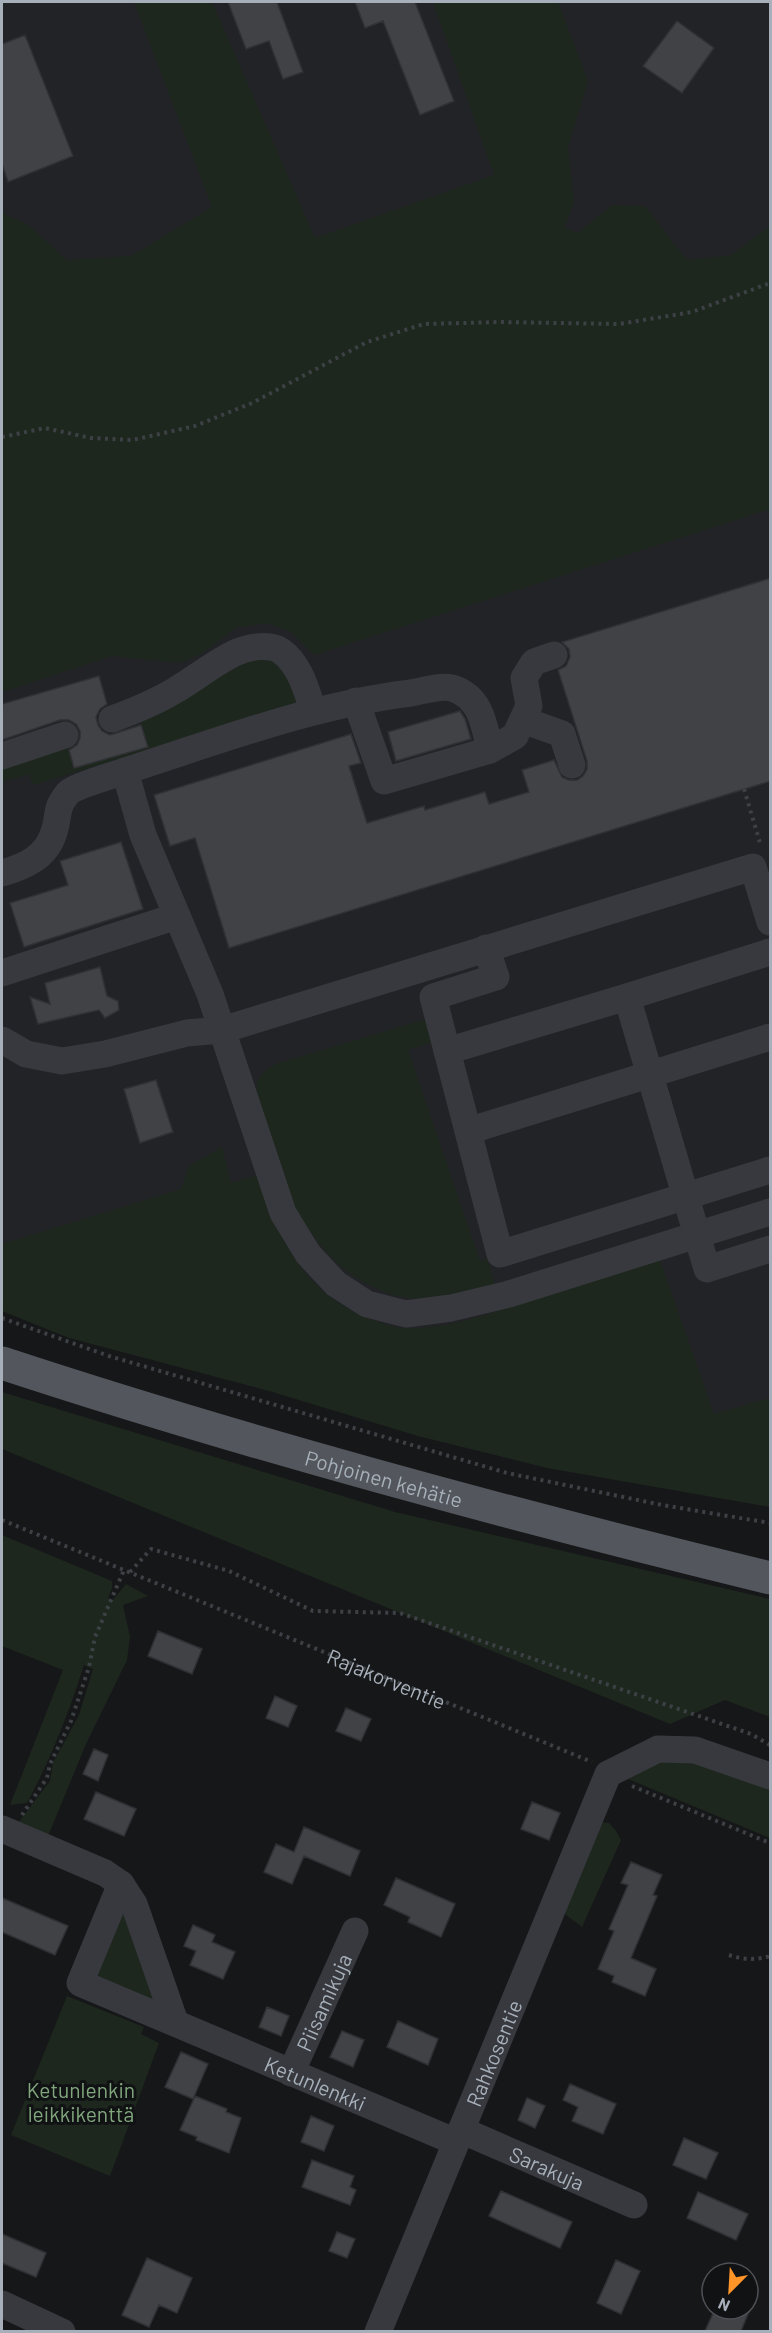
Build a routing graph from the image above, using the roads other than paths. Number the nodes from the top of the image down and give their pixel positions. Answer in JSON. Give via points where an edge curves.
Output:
{"nodes":[{"id":1,"x":554,"y":655,"type":"dead end"},
{"id":2,"x":356,"y":701,"type":"junction"},
{"id":3,"x":313,"y":710,"type":"junction"},
{"id":4,"x":112,"y":718,"type":"dead end"},
{"id":5,"x":523,"y":720,"type":"junction"},
{"id":6,"x":65,"y":735,"type":"dead end"},
{"id":7,"x":490,"y":750,"type":"junction"},
{"id":8,"x":2,"y":756,"type":"edge"},
{"id":9,"x":572,"y":765,"type":"dead end"},
{"id":10,"x":125,"y":771,"type":"junction"},
{"id":11,"x":763,"y":863,"type":"edge"},
{"id":12,"x":2,"y":873,"type":"edge"},
{"id":13,"x":177,"y":916,"type":"junction"},
{"id":14,"x":771,"y":922,"type":"edge"},
{"id":15,"x":486,"y":948,"type":"junction"},
{"id":16,"x":771,"y":952,"type":"edge"},
{"id":17,"x":2,"y":973,"type":"edge"},
{"id":18,"x":627,"y":997,"type":"junction"},
{"id":19,"x":222,"y":1030,"type":"junction"},
{"id":20,"x":771,"y":1037,"type":"edge"},
{"id":21,"x":2,"y":1040,"type":"edge"},
{"id":22,"x":447,"y":1051,"type":"junction"},
{"id":23,"x":650,"y":1074,"type":"junction"},
{"id":24,"x":468,"y":1131,"type":"junction"},
{"id":25,"x":771,"y":1170,"type":"edge"},
{"id":26,"x":686,"y":1197,"type":"junction"},
{"id":27,"x":771,"y":1212,"type":"edge"},
{"id":28,"x":697,"y":1235,"type":"junction"},
{"id":29,"x":771,"y":1249,"type":"edge"},
{"id":30,"x":500,"y":1254,"type":"junction"},
{"id":31,"x":514,"y":1293,"type":"junction"},
{"id":32,"x":2,"y":1363,"type":"edge"},
{"id":33,"x":771,"y":1578,"type":"edge"},
{"id":34,"x":771,"y":1776,"type":"edge"},
{"id":35,"x":2,"y":1829,"type":"edge"},
{"id":36,"x":121,"y":1884,"type":"junction"},
{"id":37,"x":355,"y":1931,"type":"dead end"},
{"id":38,"x":175,"y":2022,"type":"junction"},
{"id":39,"x":291,"y":2073,"type":"junction"},
{"id":40,"x":459,"y":2136,"type":"junction"},
{"id":41,"x":634,"y":2205,"type":"dead end"},
{"id":42,"x":2,"y":2304,"type":"edge"},
{"id":43,"x":62,"y":2331,"type":"edge"},
{"id":44,"x":378,"y":2331,"type":"edge"}],
"edges":[{"from":1,"to":5,"type":"street","via":[[534,662],[524,678],[529,706]]},
{"from":2,"to":3,"type":"street"},
{"from":2,"to":7,"type":"street","via":[[450,688],[474,700]]},
{"from":2,"to":7,"type":"street","via":[[384,781]]},
{"from":3,"to":4,"type":"street","via":[[301,675],[290,659],[279,649],[261,646],[237,652],[171,693]]},
{"from":3,"to":10,"type":"street"},
{"from":5,"to":7,"type":"street","via":[[515,736]]},
{"from":5,"to":9,"type":"street","via":[[562,734]]},
{"from":6,"to":8,"type":"street"},
{"from":10,"to":12,"type":"street","via":[[70,791],[57,811],[54,832],[41,854],[24,867]]},
{"from":10,"to":13,"type":"street","via":[[143,835]]},
{"from":11,"to":14,"type":"street"},
{"from":11,"to":15,"type":"street"},
{"from":13,"to":17,"type":"street"},
{"from":13,"to":19,"type":"street"},
{"from":15,"to":19,"type":"street"},
{"from":15,"to":22,"type":"street","via":[[496,977],[433,998]]},
{"from":16,"to":18,"type":"street"},
{"from":18,"to":22,"type":"street"},
{"from":18,"to":23,"type":"street"},
{"from":19,"to":21,"type":"street","via":[[187,1033],[105,1054],[62,1060],[26,1054]]},
{"from":19,"to":31,"type":"street","via":[[283,1213],[308,1254],[336,1284],[367,1304],[406,1314]]},
{"from":20,"to":23,"type":"street"},
{"from":22,"to":24,"type":"street"},
{"from":23,"to":24,"type":"street"},
{"from":23,"to":26,"type":"street"},
{"from":24,"to":30,"type":"street"},
{"from":25,"to":26,"type":"street"},
{"from":26,"to":28,"type":"street"},
{"from":26,"to":30,"type":"street"},
{"from":27,"to":28,"type":"street"},
{"from":28,"to":29,"type":"street","via":[[707,1269]]},
{"from":28,"to":31,"type":"street"},
{"from":30,"to":31,"type":"street"},
{"from":32,"to":33,"type":"main road","name":"Pohjoinen kehätie","via":[[343,1466]]},
{"from":34,"to":40,"type":"street","name":"Rahkosentie","via":[[695,1750],[658,1749],[608,1774]]},
{"from":35,"to":36,"type":"street","via":[[105,1873]]},
{"from":36,"to":38,"type":"street","via":[[134,1904]]},
{"from":36,"to":38,"type":"street","name":"Ketunlenkki","via":[[80,1983]]},
{"from":37,"to":39,"type":"street","name":"Piisamikuja"},
{"from":38,"to":39,"type":"street","name":"Ketunlenkki"},
{"from":39,"to":40,"type":"street","name":"Ketunlenkki"},
{"from":40,"to":41,"type":"street","name":"Sarakuja"},
{"from":40,"to":44,"type":"street","name":"Rahkosentie"},
{"from":42,"to":43,"type":"street"}]}
